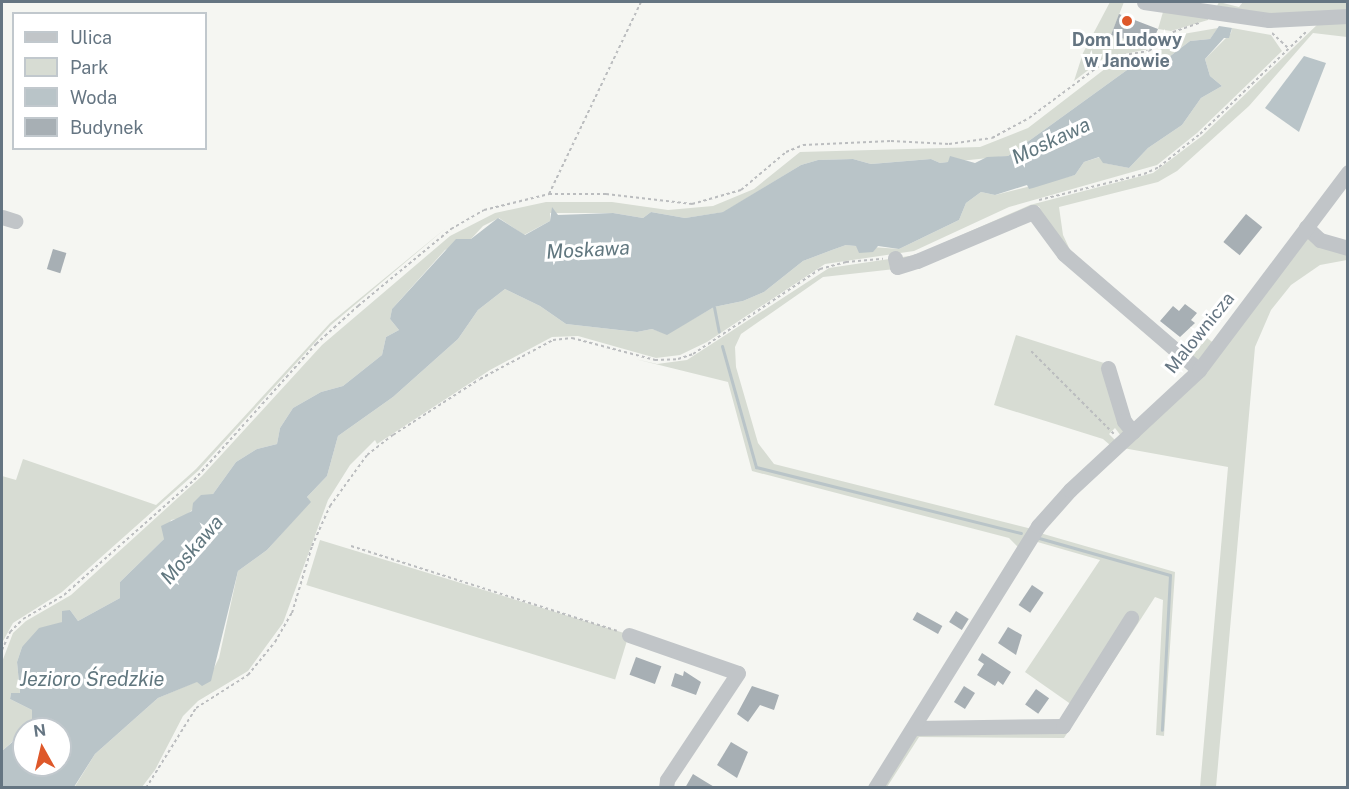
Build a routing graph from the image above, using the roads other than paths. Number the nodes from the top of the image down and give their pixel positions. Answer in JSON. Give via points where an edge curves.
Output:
{"nodes":[{"id":1,"x":1144,"y":2,"type":"edge"},
{"id":2,"x":1347,"y":16,"type":"edge"},
{"id":3,"x":1347,"y":172,"type":"edge"},
{"id":4,"x":1306,"y":227,"type":"junction"},
{"id":5,"x":1347,"y":248,"type":"edge"},
{"id":6,"x":895,"y":258,"type":"road end"},
{"id":7,"x":1108,"y":368,"type":"dead end"},
{"id":8,"x":1199,"y":370,"type":"junction"},
{"id":9,"x":1127,"y":437,"type":"junction"},
{"id":10,"x":1131,"y":618,"type":"dead end"},
{"id":11,"x":629,"y":635,"type":"road end"},
{"id":12,"x":913,"y":728,"type":"junction"},
{"id":13,"x":666,"y":788,"type":"edge"},
{"id":14,"x":875,"y":788,"type":"edge"}],
"edges":[{"from":1,"to":2,"type":"street","via":[[1216,18]]},
{"from":3,"to":4,"type":"street","name":"Malownicza"},
{"from":4,"to":5,"type":"street","via":[[1320,240]]},
{"from":4,"to":8,"type":"street","name":"Malownicza"},
{"from":6,"to":8,"type":"street","via":[[897,267],[917,261],[1034,212],[1064,254]]},
{"from":7,"to":9,"type":"street"},
{"from":8,"to":9,"type":"street","name":"Malownicza"},
{"from":9,"to":12,"type":"street","name":"Malownicza","via":[[1038,526]]},
{"from":10,"to":12,"type":"street","via":[[1063,726]]},
{"from":11,"to":13,"type":"street","via":[[738,673],[667,780]]},
{"from":12,"to":14,"type":"street","name":"Malownicza"}]}
